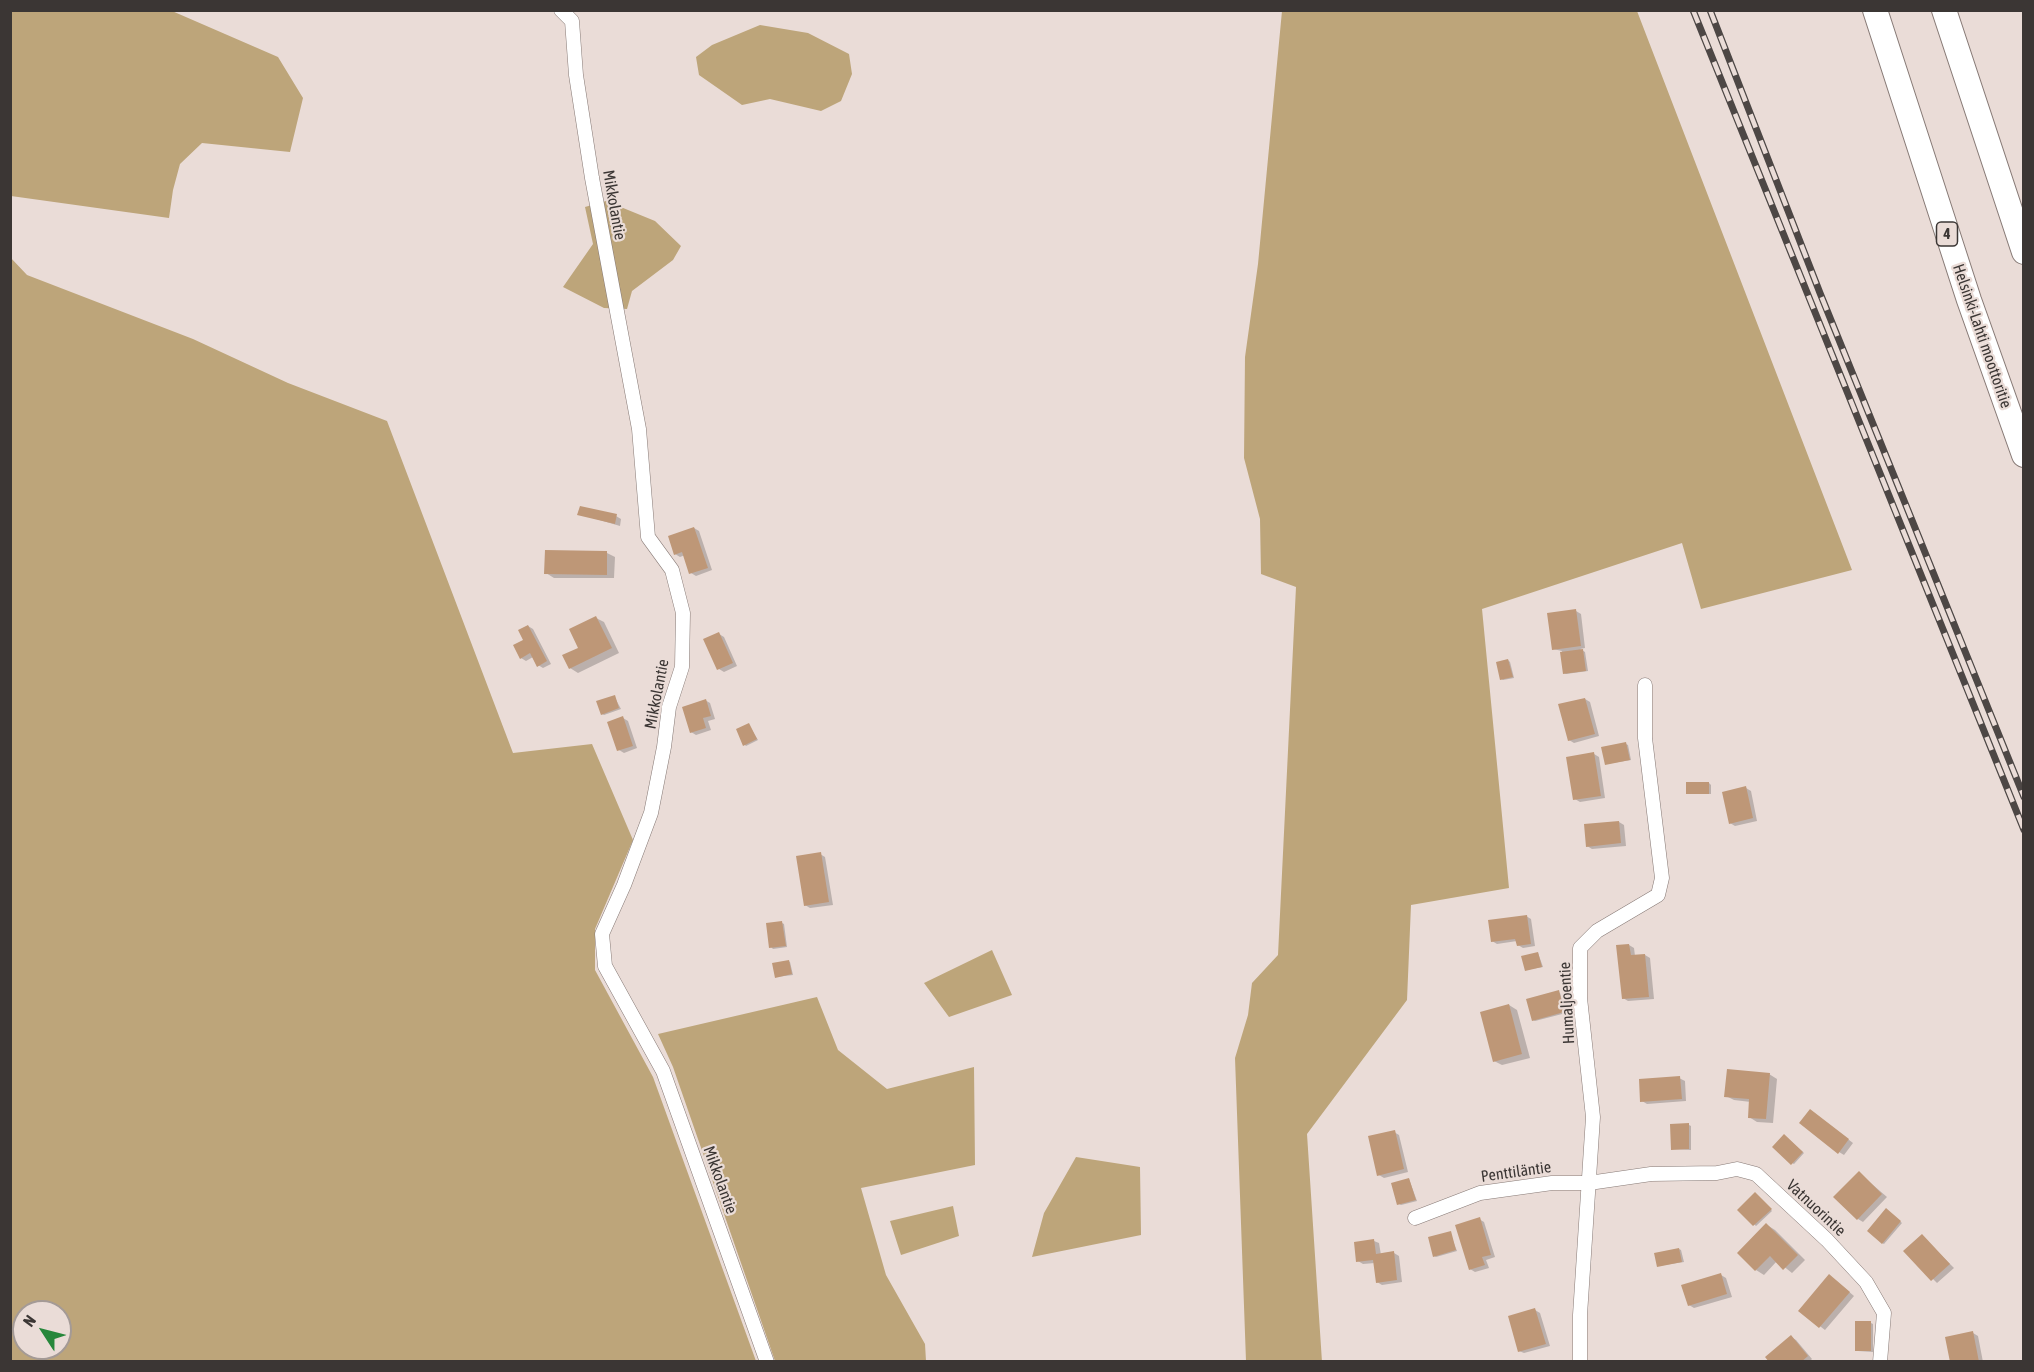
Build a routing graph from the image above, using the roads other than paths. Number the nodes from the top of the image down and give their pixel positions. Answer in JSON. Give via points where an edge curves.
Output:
{"nodes":[{"id":1,"x":561,"y":10,"type":"edge"},
{"id":2,"x":1875,"y":10,"type":"edge"},
{"id":3,"x":1944,"y":10,"type":"edge"},
{"id":4,"x":2024,"y":252,"type":"edge"},
{"id":5,"x":2024,"y":455,"type":"edge"},
{"id":6,"x":1645,"y":685,"type":"dead end"},
{"id":7,"x":1589,"y":1183,"type":"junction"},
{"id":8,"x":1415,"y":1218,"type":"dead end"},
{"id":9,"x":767,"y":1362,"type":"edge"},
{"id":10,"x":1580,"y":1362,"type":"edge"},
{"id":11,"x":1880,"y":1362,"type":"edge"}],
"edges":[{"from":1,"to":9,"type":"street","name":"Mikkolantie","via":[[572,21],[592,178],[639,429],[648,537],[672,570],[683,613],[682,667],[669,707],[651,813],[602,934],[605,966],[663,1071]]},
{"from":2,"to":5,"type":"highway","name":"Helsinki-Lahti moottoritie","number":"4"},
{"from":3,"to":4,"type":"highway"},
{"from":6,"to":7,"type":"street","name":"Humaljoentie","via":[[1645,738],[1662,878],[1658,895],[1597,931],[1580,948],[1580,998],[1593,1117]]},
{"from":7,"to":8,"type":"street","name":"Penttiläntie","via":[[1552,1183],[1480,1193]]},
{"from":7,"to":10,"type":"street","name":"Humaljoentie"},
{"from":7,"to":11,"type":"street","name":"Vatnuorintie","via":[[1737,1168],[1756,1174],[1866,1282],[1884,1312]]}]}
